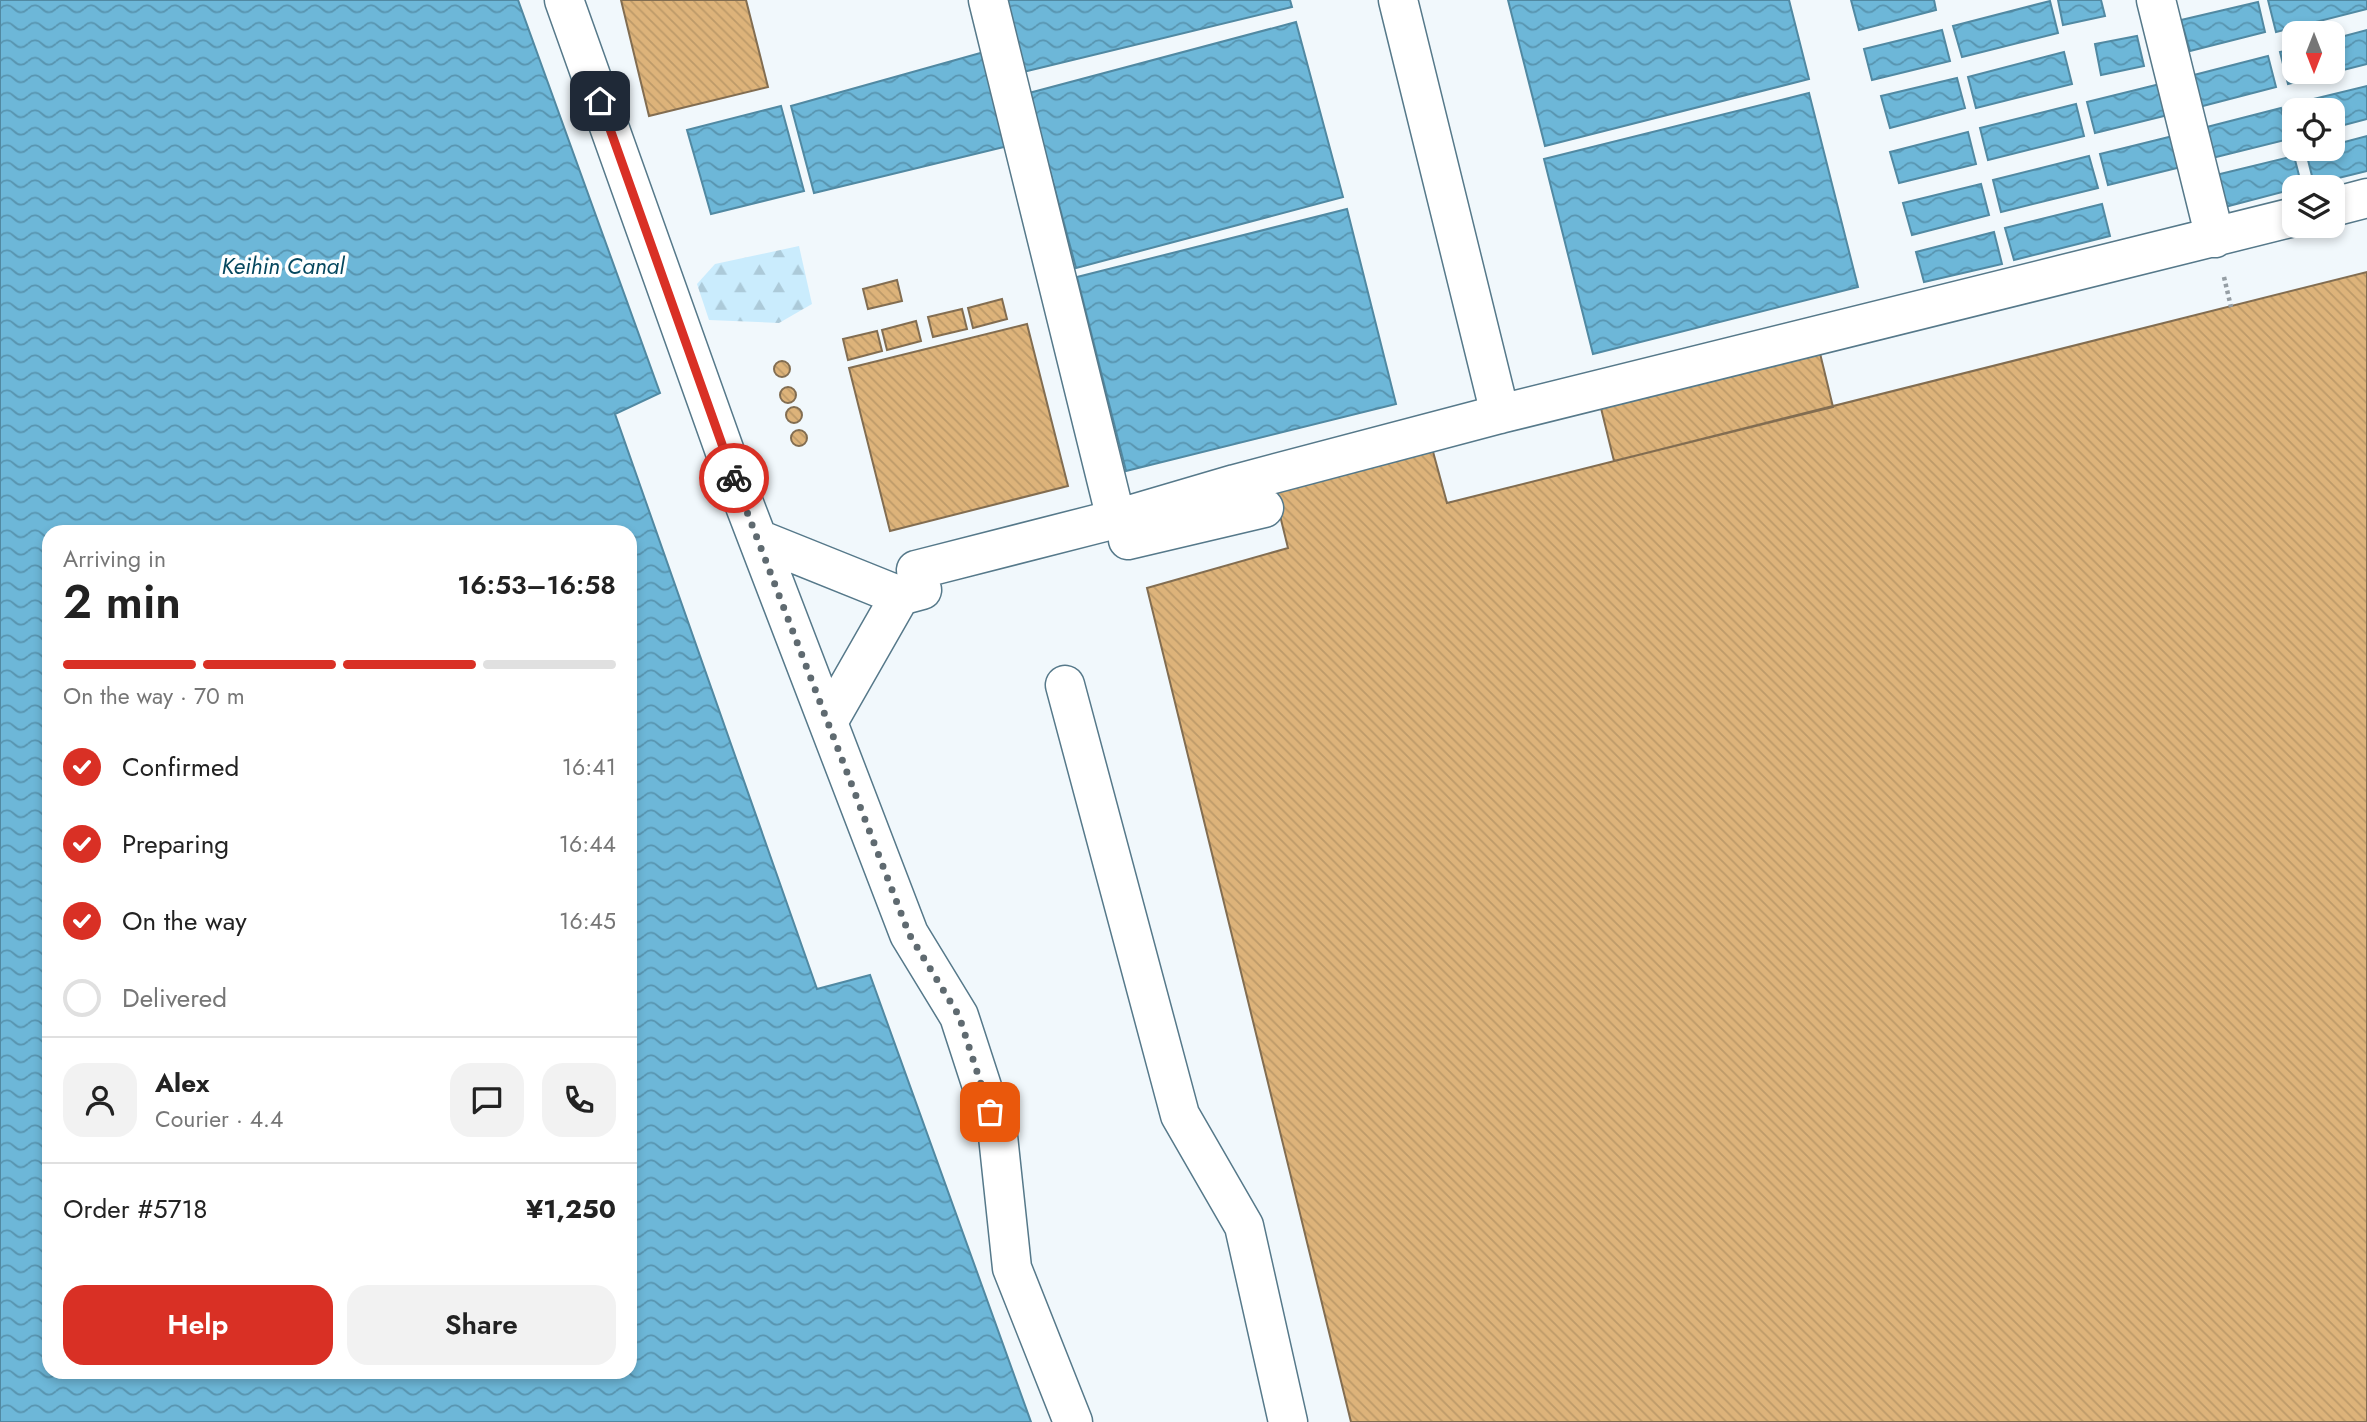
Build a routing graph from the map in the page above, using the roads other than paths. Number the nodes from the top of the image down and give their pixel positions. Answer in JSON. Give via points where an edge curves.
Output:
{"nodes":[{"id":1,"x":564,"y":0,"type":"edge"},
{"id":2,"x":988,"y":0,"type":"edge"},
{"id":3,"x":1398,"y":0,"type":"edge"},
{"id":4,"x":2156,"y":0,"type":"edge"},
{"id":5,"x":2367,"y":198,"type":"edge"},
{"id":6,"x":2345,"y":204,"type":"edge"},
{"id":7,"x":2282,"y":220,"type":"edge"},
{"id":8,"x":2215,"y":238,"type":"junction"},
{"id":9,"x":1500,"y":414,"type":"junction"},
{"id":10,"x":1264,"y":508,"type":"dead end"},
{"id":11,"x":1116,"y":519,"type":"junction"},
{"id":12,"x":758,"y":539,"type":"junction"},
{"id":13,"x":911,"y":593,"type":"junction"},
{"id":14,"x":1065,"y":685,"type":"dead end"},
{"id":15,"x":828,"y":722,"type":"junction"},
{"id":16,"x":1073,"y":1422,"type":"edge"},
{"id":17,"x":1288,"y":1422,"type":"edge"}],
"edges":[{"from":1,"to":12,"type":"lane"},
{"from":2,"to":11,"type":"lane"},
{"from":3,"to":9,"type":"lane"},
{"from":4,"to":8,"type":"lane"},
{"from":5,"to":6,"type":"lane"},
{"from":7,"to":8,"type":"lane"},
{"from":8,"to":9,"type":"lane"},
{"from":9,"to":11,"type":"lane"},
{"from":10,"to":13,"type":"lane"},
{"from":11,"to":13,"type":"lane","via":[[916,570]]},
{"from":12,"to":13,"type":"lane"},
{"from":12,"to":15,"type":"lane"},
{"from":13,"to":15,"type":"lane"},
{"from":14,"to":17,"type":"lane","via":[[1180,1115],[1244,1226]]},
{"from":15,"to":16,"type":"lane","via":[[909,934],[959,1016],[998,1136],[1012,1268]]}]}
